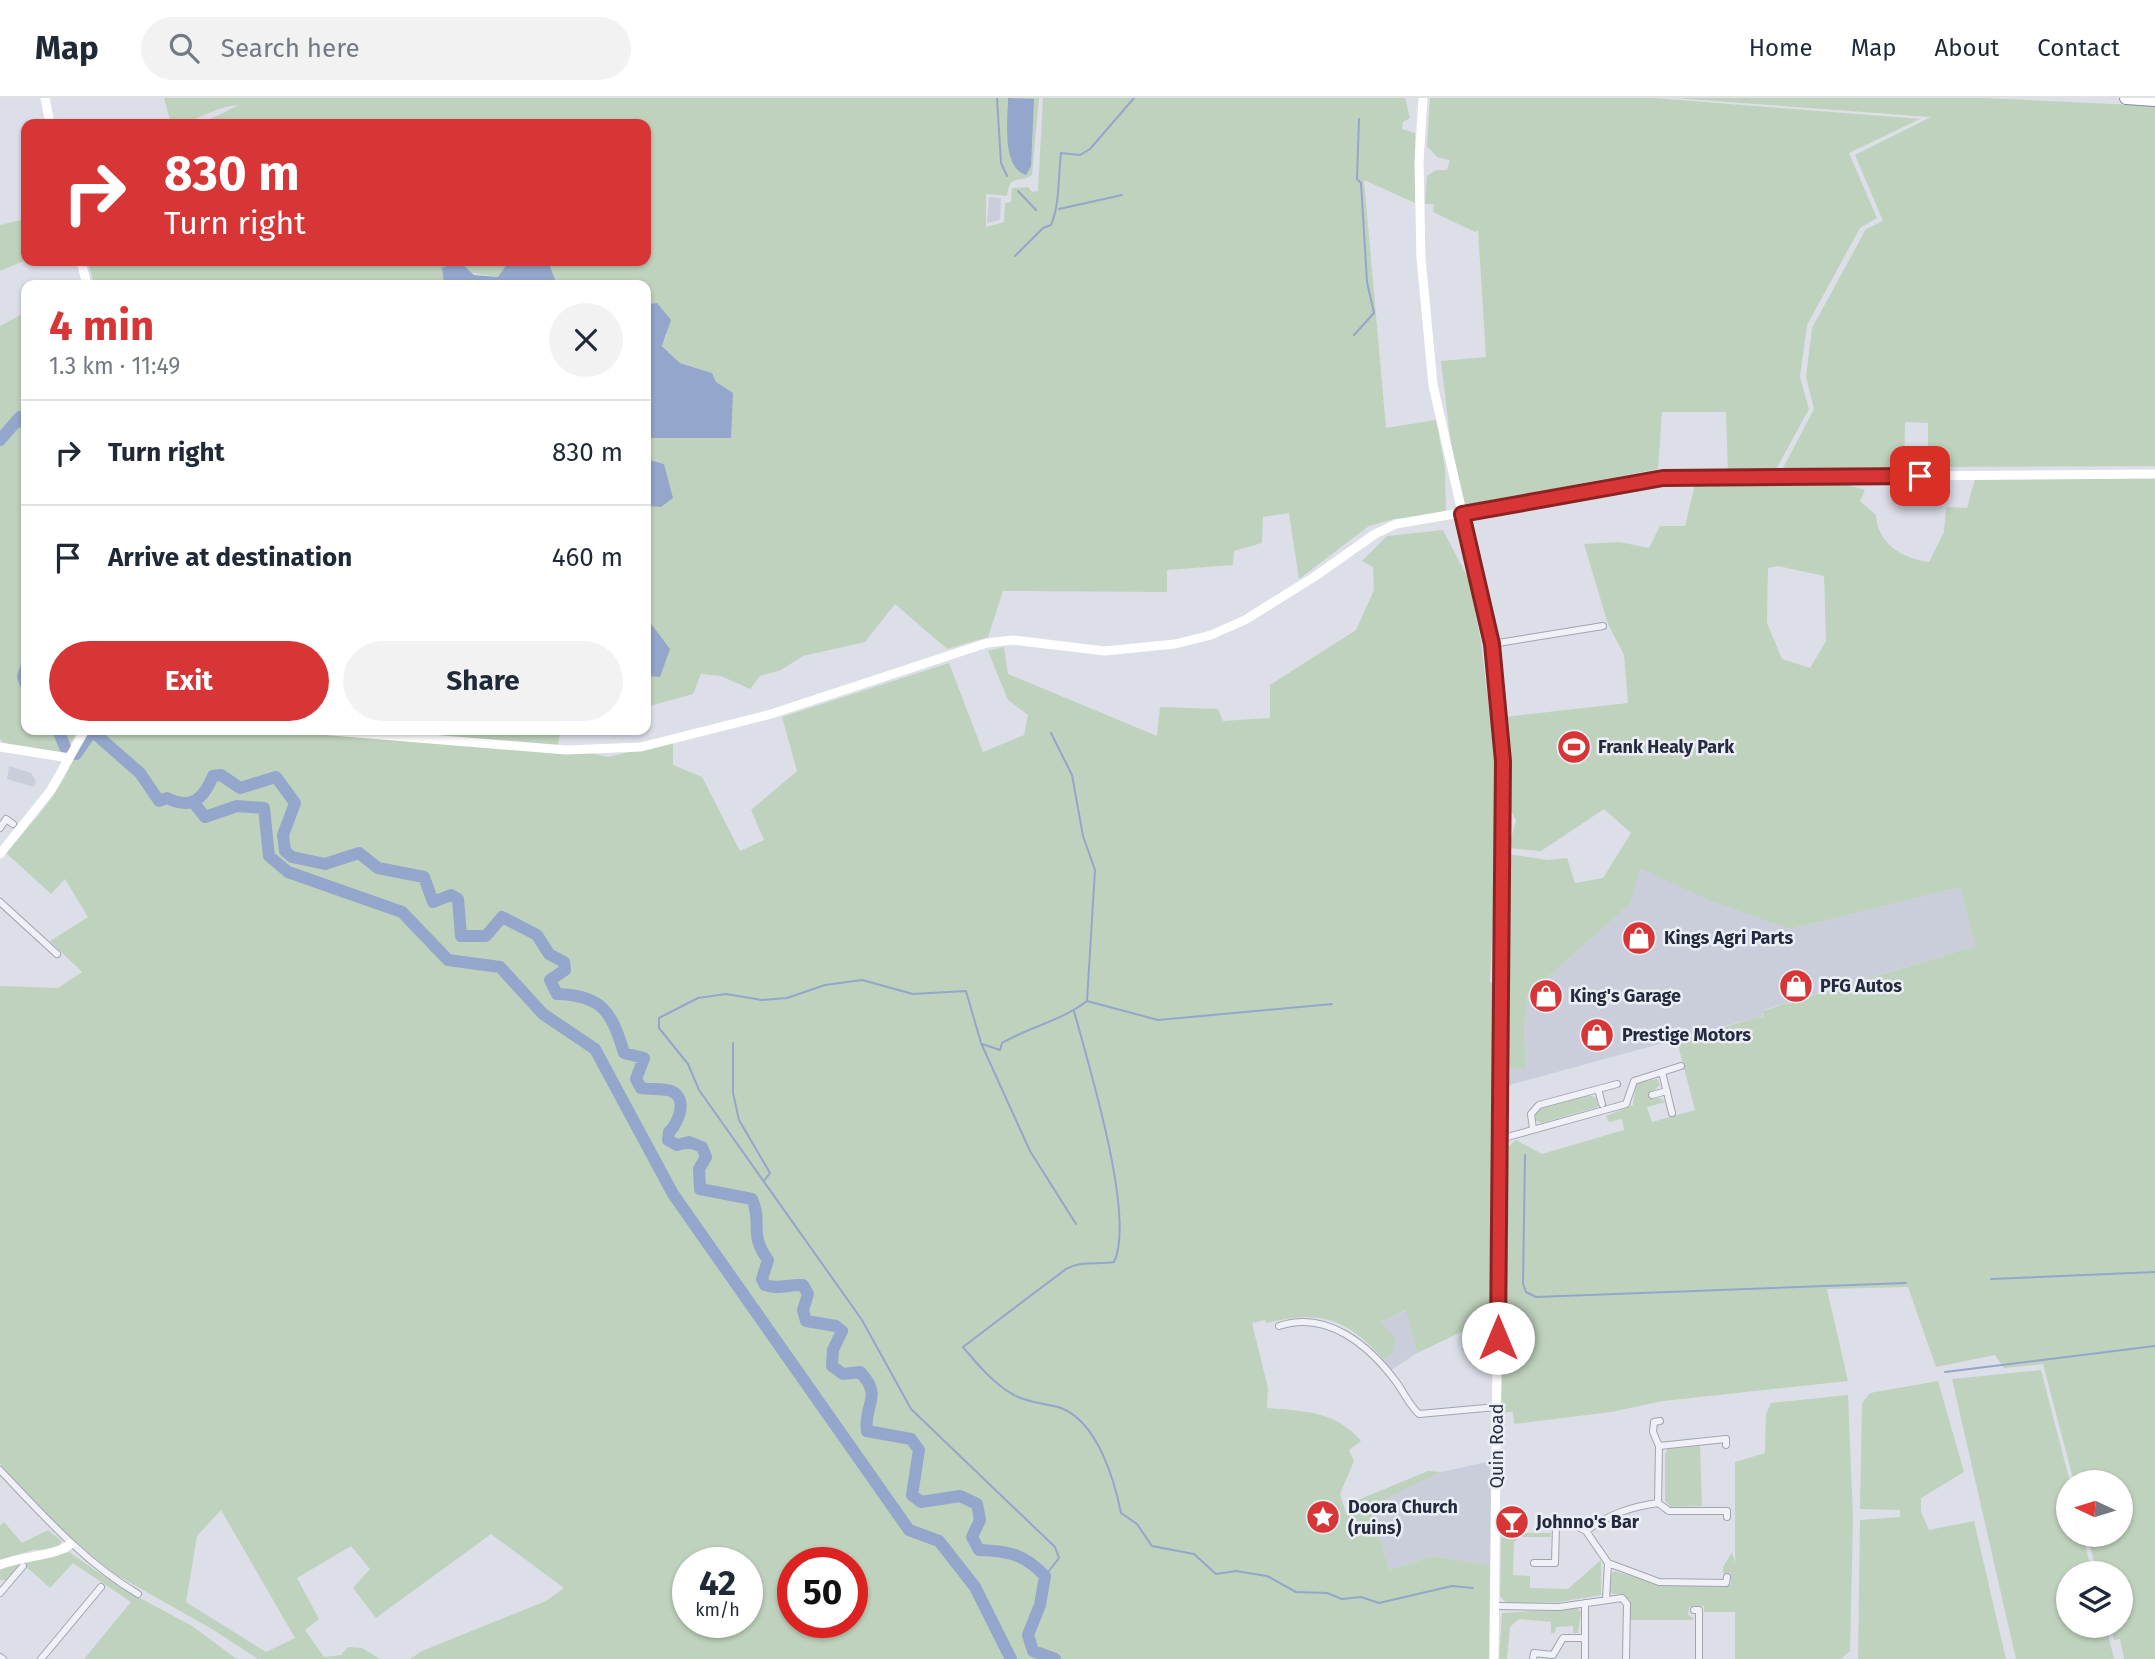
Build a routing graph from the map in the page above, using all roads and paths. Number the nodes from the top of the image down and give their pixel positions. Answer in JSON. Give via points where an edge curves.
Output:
{"nodes":[{"id":1,"x":45,"y":98,"type":"edge"},
{"id":2,"x":1423,"y":98,"type":"edge"},
{"id":3,"x":2126,"y":98,"type":"edge"},
{"id":4,"x":2155,"y":100,"type":"edge"},
{"id":5,"x":49,"y":119,"type":"edge"},
{"id":6,"x":2155,"y":474,"type":"edge"},
{"id":7,"x":1462,"y":514,"type":"junction"},
{"id":8,"x":1603,"y":626,"type":"dead end"},
{"id":9,"x":1492,"y":644,"type":"junction"},
{"id":10,"x":82,"y":735,"type":"edge"},
{"id":11,"x":382,"y":735,"type":"edge"},
{"id":12,"x":0,"y":747,"type":"edge"},
{"id":13,"x":69,"y":758,"type":"junction"},
{"id":14,"x":13,"y":824,"type":"dead end"},
{"id":15,"x":0,"y":828,"type":"edge"},
{"id":16,"x":0,"y":855,"type":"edge"},
{"id":17,"x":0,"y":902,"type":"edge"},
{"id":18,"x":57,"y":954,"type":"dead end"},
{"id":19,"x":1681,"y":1066,"type":"dead end"},
{"id":20,"x":1662,"y":1072,"type":"junction"},
{"id":21,"x":1617,"y":1084,"type":"dead end"},
{"id":22,"x":1598,"y":1089,"type":"junction"},
{"id":23,"x":1667,"y":1091,"type":"junction"},
{"id":24,"x":1652,"y":1095,"type":"dead end"},
{"id":25,"x":1602,"y":1104,"type":"dead end"},
{"id":26,"x":1672,"y":1113,"type":"dead end"},
{"id":27,"x":1533,"y":1129,"type":"junction"},
{"id":28,"x":1500,"y":1139,"type":"junction"},
{"id":29,"x":1279,"y":1326,"type":"dead end"},
{"id":30,"x":1497,"y":1407,"type":"junction"},
{"id":31,"x":1660,"y":1421,"type":"dead end"},
{"id":32,"x":1726,"y":1445,"type":"dead end"},
{"id":33,"x":1659,"y":1446,"type":"junction"},
{"id":34,"x":0,"y":1470,"type":"edge"},
{"id":35,"x":1658,"y":1503,"type":"junction"},
{"id":36,"x":1727,"y":1517,"type":"dead end"},
{"id":37,"x":1586,"y":1531,"type":"junction"},
{"id":38,"x":70,"y":1544,"type":"junction"},
{"id":39,"x":1534,"y":1563,"type":"dead end"},
{"id":40,"x":1608,"y":1563,"type":"junction"},
{"id":41,"x":0,"y":1564,"type":"edge"},
{"id":42,"x":23,"y":1566,"type":"dead end"},
{"id":43,"x":1727,"y":1577,"type":"dead end"},
{"id":44,"x":101,"y":1587,"type":"dead end"},
{"id":45,"x":0,"y":1593,"type":"edge"},
{"id":46,"x":138,"y":1594,"type":"dead end"},
{"id":47,"x":1606,"y":1598,"type":"junction"},
{"id":48,"x":1585,"y":1603,"type":"junction"},
{"id":49,"x":1496,"y":1606,"type":"junction"},
{"id":50,"x":1694,"y":1610,"type":"dead end"},
{"id":51,"x":1585,"y":1638,"type":"junction"},
{"id":52,"x":41,"y":1659,"type":"edge"},
{"id":53,"x":1494,"y":1659,"type":"edge"},
{"id":54,"x":1533,"y":1659,"type":"edge"},
{"id":55,"x":1585,"y":1659,"type":"edge"},
{"id":56,"x":1626,"y":1659,"type":"edge"},
{"id":57,"x":1699,"y":1659,"type":"edge"}],
"edges":[{"from":1,"to":5,"type":"street"},
{"from":2,"to":7,"type":"street","name":"Quin Road","via":[[1421,258],[1433,385]]},
{"from":3,"to":4,"type":"highway"},
{"from":6,"to":7,"type":"street","via":[[1693,475]]},
{"from":7,"to":9,"type":"street","name":"Quin Road"},
{"from":7,"to":11,"type":"street","via":[[1386,527],[1272,604],[1211,635],[1175,644],[1105,651],[1013,640],[987,643],[771,714],[640,747],[566,750]]},
{"from":8,"to":9,"type":"street"},
{"from":9,"to":28,"type":"street","name":"Quin Road","via":[[1503,761]]},
{"from":10,"to":13,"type":"street"},
{"from":12,"to":13,"type":"street"},
{"from":13,"to":16,"type":"street","via":[[51,790]]},
{"from":14,"to":15,"type":"street","via":[[6,819]]},
{"from":17,"to":18,"type":"street"},
{"from":19,"to":20,"type":"street"},
{"from":20,"to":23,"type":"street"},
{"from":20,"to":27,"type":"street","via":[[1634,1081],[1626,1104]]},
{"from":21,"to":22,"type":"street"},
{"from":22,"to":25,"type":"street"},
{"from":22,"to":27,"type":"street","via":[[1539,1105],[1531,1114]]},
{"from":23,"to":24,"type":"street"},
{"from":23,"to":26,"type":"street"},
{"from":27,"to":28,"type":"street"},
{"from":28,"to":30,"type":"street","name":"Quin Road"},
{"from":29,"to":30,"type":"street","via":[[1306,1320],[1351,1338],[1387,1370],[1419,1414]]},
{"from":30,"to":49,"type":"street","name":"Quin Road"},
{"from":31,"to":33,"type":"street","via":[[1654,1422],[1653,1432]]},
{"from":32,"to":33,"type":"street","via":[[1726,1439]]},
{"from":33,"to":35,"type":"street"},
{"from":34,"to":38,"type":"street"},
{"from":35,"to":36,"type":"street","via":[[1669,1511],[1727,1511]]},
{"from":35,"to":37,"type":"street","via":[[1629,1507]]},
{"from":37,"to":39,"type":"street","via":[[1573,1524],[1558,1524],[1555,1563]]},
{"from":37,"to":40,"type":"street"},
{"from":38,"to":41,"type":"street","via":[[62,1551]]},
{"from":38,"to":46,"type":"street"},
{"from":40,"to":43,"type":"street","via":[[1659,1582],[1726,1583]]},
{"from":40,"to":47,"type":"street"},
{"from":42,"to":45,"type":"street"},
{"from":44,"to":52,"type":"street"},
{"from":47,"to":48,"type":"street"},
{"from":47,"to":56,"type":"street","via":[[1622,1598],[1627,1604]]},
{"from":48,"to":49,"type":"street"},
{"from":48,"to":51,"type":"street"},
{"from":49,"to":53,"type":"street","name":"Quin Road"},
{"from":50,"to":57,"type":"street","via":[[1699,1610]]},
{"from":51,"to":54,"type":"street","via":[[1563,1637],[1553,1655],[1534,1653]]},
{"from":51,"to":55,"type":"street"}]}
